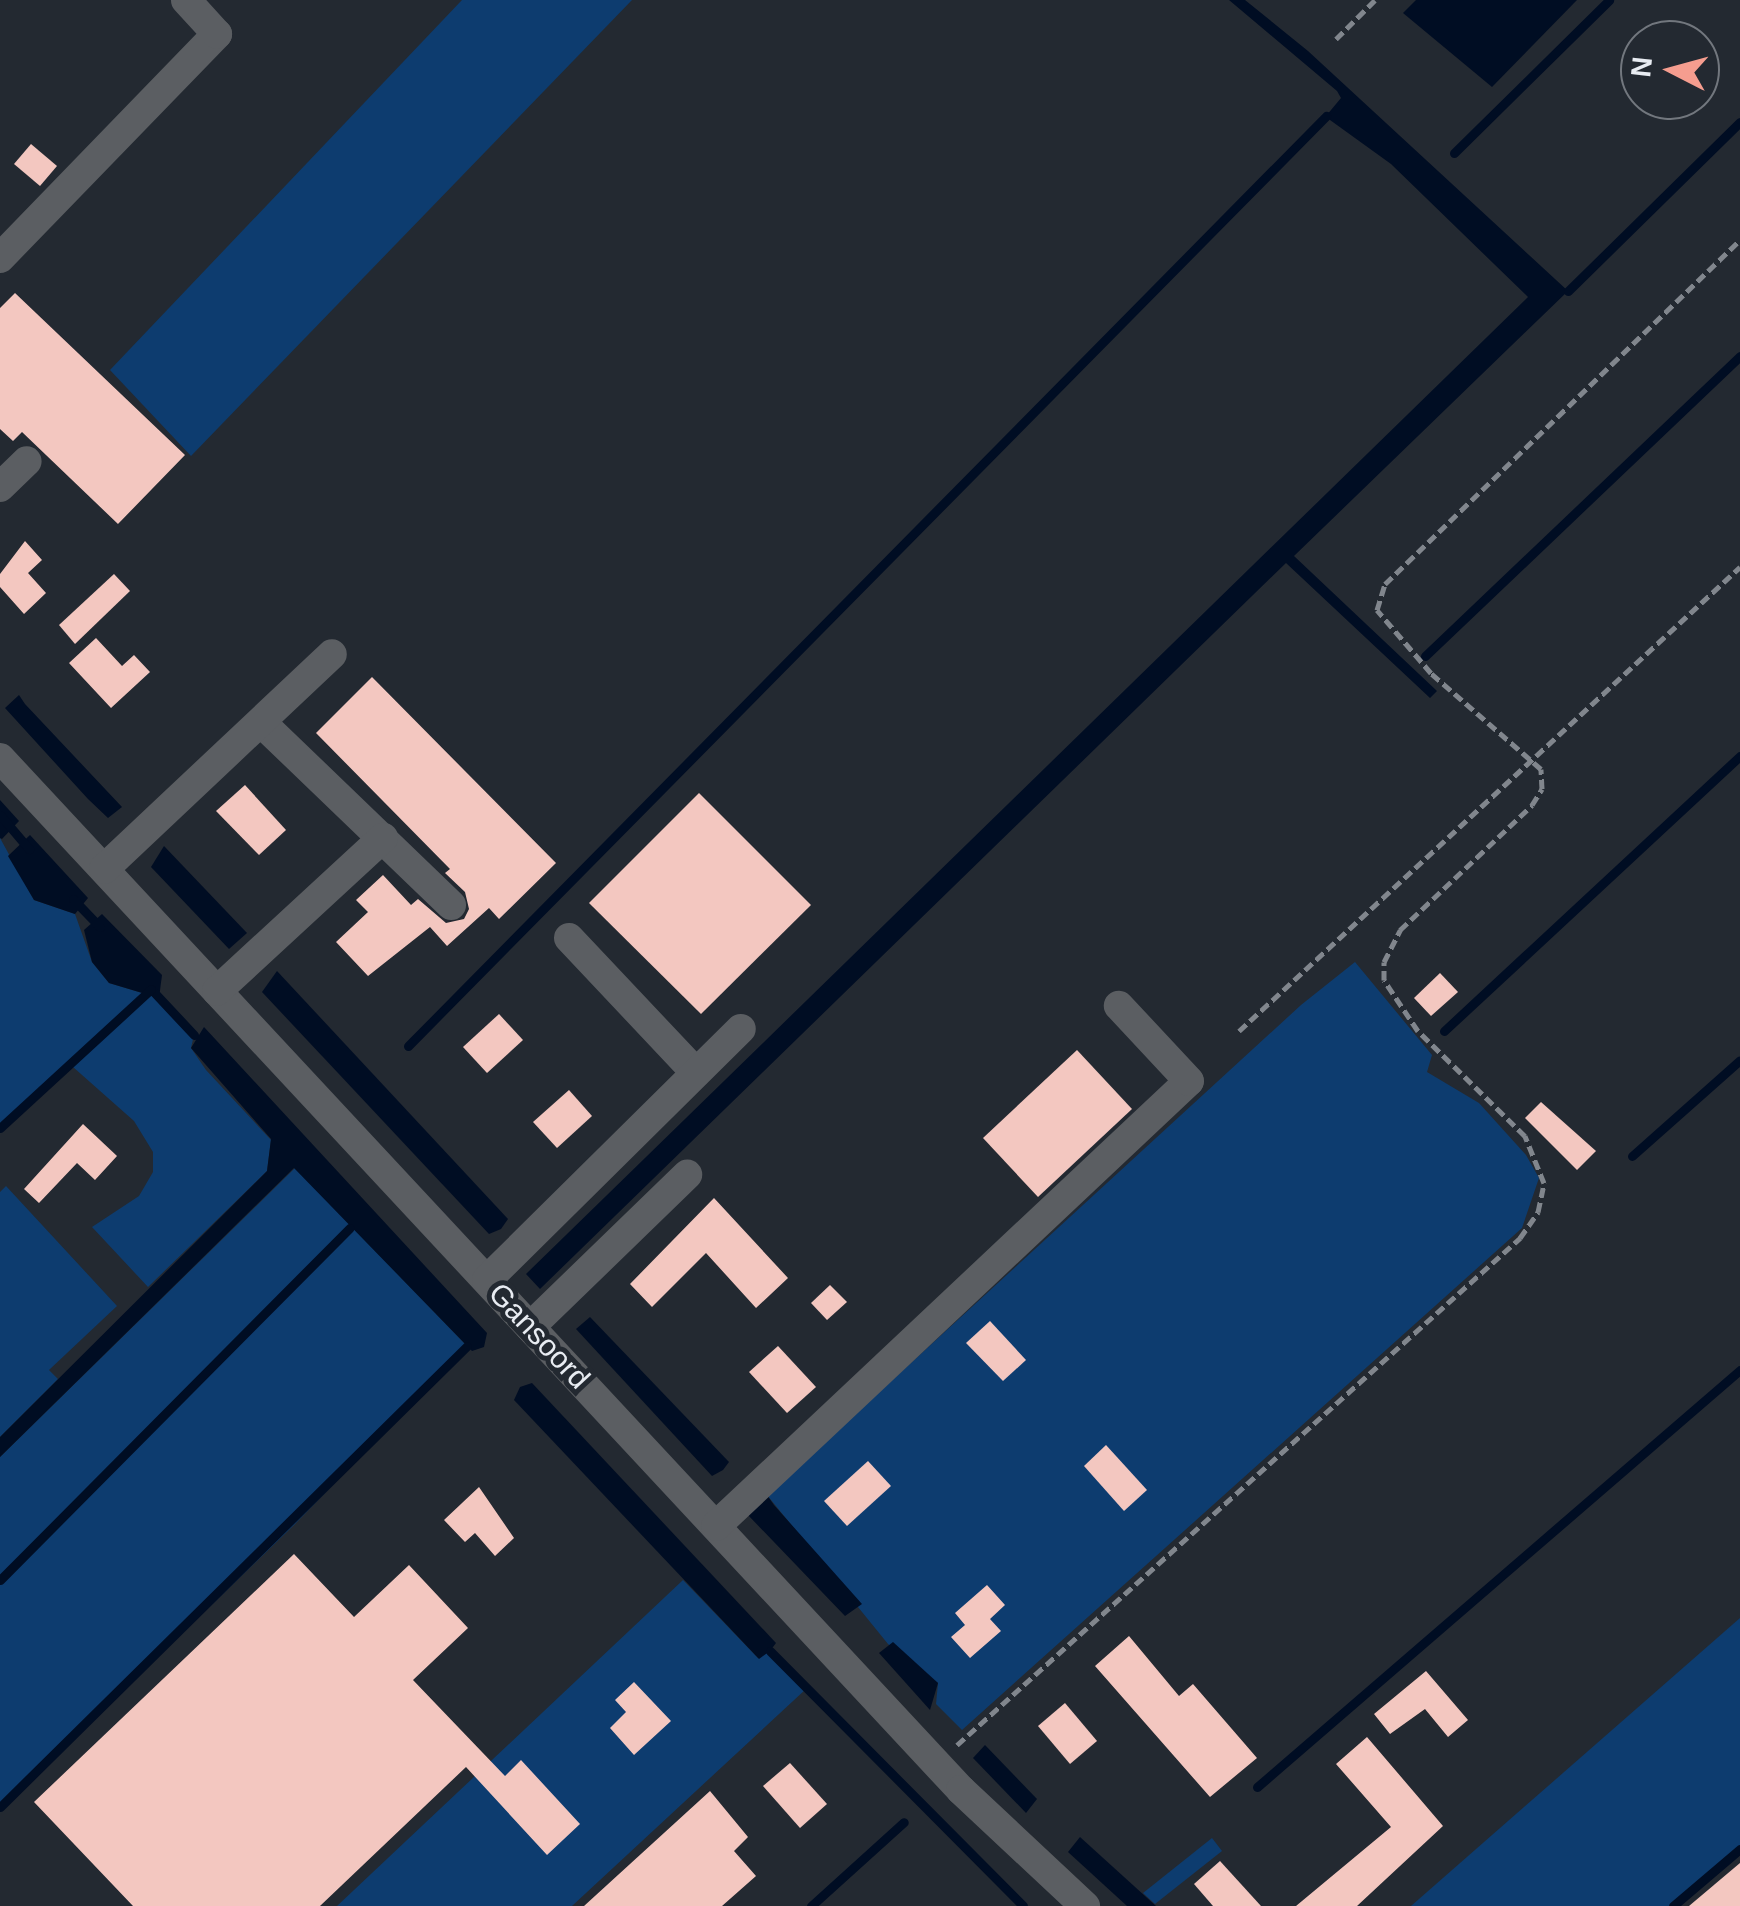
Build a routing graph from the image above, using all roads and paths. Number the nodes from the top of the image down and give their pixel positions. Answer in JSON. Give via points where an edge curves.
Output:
{"nodes":[{"id":1,"x":186,"y":0,"type":"edge"},
{"id":2,"x":1375,"y":0,"type":"edge"},
{"id":3,"x":1336,"y":39,"type":"dead end"},
{"id":4,"x":1740,"y":240,"type":"edge"},
{"id":5,"x":0,"y":258,"type":"edge"},
{"id":6,"x":27,"y":461,"type":"dead end"},
{"id":7,"x":0,"y":488,"type":"edge"},
{"id":8,"x":1740,"y":567,"type":"edge"},
{"id":9,"x":332,"y":654,"type":"dead end"},
{"id":10,"x":263,"y":724,"type":"junction"},
{"id":11,"x":0,"y":758,"type":"edge"},
{"id":12,"x":1532,"y":762,"type":"junction"},
{"id":13,"x":382,"y":838,"type":"junction"},
{"id":14,"x":104,"y":869,"type":"junction"},
{"id":15,"x":451,"y":905,"type":"dead end"},
{"id":16,"x":568,"y":938,"type":"dead end"},
{"id":17,"x":217,"y":991,"type":"junction"},
{"id":18,"x":1119,"y":1006,"type":"dead end"},
{"id":19,"x":741,"y":1028,"type":"dead end"},
{"id":20,"x":1239,"y":1031,"type":"dead end"},
{"id":21,"x":696,"y":1073,"type":"junction"},
{"id":22,"x":687,"y":1175,"type":"dead end"},
{"id":23,"x":487,"y":1280,"type":"junction"},
{"id":24,"x":530,"y":1327,"type":"junction"},
{"id":25,"x":716,"y":1526,"type":"junction"},
{"id":26,"x":937,"y":1764,"type":"junction"},
{"id":27,"x":1086,"y":1906,"type":"edge"}],
"edges":[{"from":1,"to":5,"type":"street","via":[[217,34]]},
{"from":2,"to":3,"type":"path"},
{"from":4,"to":12,"type":"path","via":[[1385,584],[1377,610],[1384,625]]},
{"from":6,"to":7,"type":"street"},
{"from":8,"to":12,"type":"path"},
{"from":9,"to":10,"type":"street"},
{"from":10,"to":13,"type":"street"},
{"from":10,"to":14,"type":"street"},
{"from":11,"to":14,"type":"street","name":"Gansoord"},
{"from":12,"to":20,"type":"path"},
{"from":12,"to":26,"type":"path","via":[[1541,769],[1542,789],[1532,805],[1400,930],[1384,962],[1384,980],[1418,1032],[1525,1136],[1544,1183],[1538,1212],[1520,1238]]},
{"from":13,"to":15,"type":"street"},
{"from":13,"to":17,"type":"street"},
{"from":14,"to":17,"type":"street","name":"Gansoord"},
{"from":16,"to":21,"type":"street"},
{"from":17,"to":23,"type":"street","name":"Gansoord"},
{"from":18,"to":25,"type":"street","via":[[1189,1081]]},
{"from":19,"to":21,"type":"street"},
{"from":21,"to":23,"type":"street"},
{"from":22,"to":24,"type":"street"},
{"from":23,"to":24,"type":"street","name":"Gansoord"},
{"from":24,"to":25,"type":"street","name":"Gansoord"},
{"from":25,"to":26,"type":"street","name":"Gansoord"},
{"from":26,"to":27,"type":"street","name":"Gansoord"}]}
